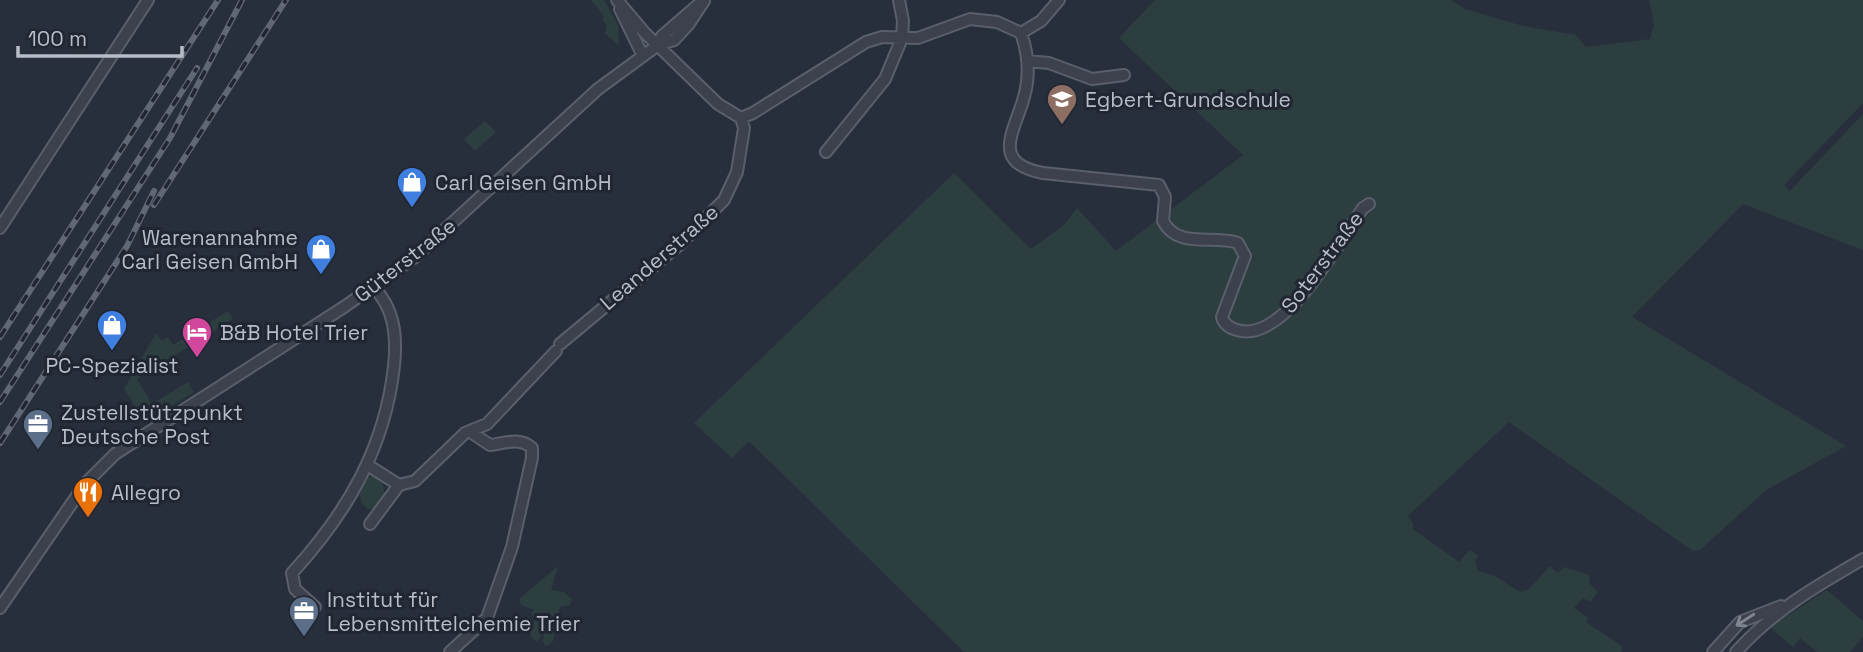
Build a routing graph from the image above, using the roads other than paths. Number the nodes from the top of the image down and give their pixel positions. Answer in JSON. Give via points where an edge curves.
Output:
{"nodes":[{"id":1,"x":149,"y":0,"type":"edge"},
{"id":2,"x":617,"y":0,"type":"edge"},
{"id":3,"x":704,"y":0,"type":"edge"},
{"id":4,"x":899,"y":0,"type":"edge"},
{"id":5,"x":1059,"y":0,"type":"edge"},
{"id":6,"x":1021,"y":33,"type":"junction"},
{"id":7,"x":902,"y":38,"type":"junction"},
{"id":8,"x":657,"y":45,"type":"junction"},
{"id":9,"x":643,"y":56,"type":"junction"},
{"id":10,"x":1027,"y":61,"type":"junction"},
{"id":11,"x":1124,"y":75,"type":"dead end"},
{"id":12,"x":741,"y":118,"type":"junction"},
{"id":13,"x":826,"y":152,"type":"dead end"},
{"id":14,"x":1369,"y":204,"type":"dead end"},
{"id":15,"x":0,"y":228,"type":"edge"},
{"id":16,"x":373,"y":287,"type":"junction"},
{"id":17,"x":472,"y":433,"type":"junction"},
{"id":18,"x":369,"y":466,"type":"junction"},
{"id":19,"x":399,"y":485,"type":"junction"},
{"id":20,"x":370,"y":524,"type":"dead end"},
{"id":21,"x":1863,"y":559,"type":"edge"},
{"id":22,"x":1787,"y":604,"type":"junction"},
{"id":23,"x":315,"y":607,"type":"dead end"},
{"id":24,"x":0,"y":608,"type":"edge"},
{"id":25,"x":450,"y":652,"type":"edge"},
{"id":26,"x":1713,"y":652,"type":"edge"},
{"id":27,"x":1736,"y":652,"type":"edge"}],
"edges":[{"from":1,"to":15,"type":"street"},
{"from":2,"to":8,"type":"street"},
{"from":2,"to":9,"type":"street"},
{"from":3,"to":8,"type":"street","name":"Güterstraße"},
{"from":4,"to":7,"type":"street"},
{"from":5,"to":6,"type":"street","via":[[1041,21]]},
{"from":6,"to":7,"type":"street","via":[[982,18],[918,38]]},
{"from":6,"to":10,"type":"street","name":"Soterstraße"},
{"from":7,"to":12,"type":"street","via":[[882,37],[853,48]]},
{"from":7,"to":13,"type":"street","via":[[885,79]]},
{"from":8,"to":9,"type":"street","name":"Güterstraße"},
{"from":8,"to":12,"type":"street","via":[[718,104]]},
{"from":9,"to":16,"type":"street","name":"Güterstraße","via":[[598,89],[415,257]]},
{"from":10,"to":11,"type":"street","via":[[1049,63],[1092,79]]},
{"from":10,"to":14,"type":"street","name":"Soterstraße","via":[[1024,97],[1009,135],[1015,160],[1026,169],[1043,173],[1159,185],[1165,197],[1163,221],[1172,232],[1205,242],[1238,243],[1245,256],[1222,317],[1234,330],[1275,323]]},
{"from":12,"to":17,"type":"street","name":"Leanderstraße","via":[[744,128],[737,172],[724,200],[679,246],[558,347],[488,424]]},
{"from":16,"to":18,"type":"street","via":[[393,320],[395,353],[391,394]]},
{"from":16,"to":24,"type":"street","name":"Güterstraße","via":[[115,454],[85,484]]},
{"from":17,"to":19,"type":"street","name":"Leanderstraße","via":[[465,433],[415,481]]},
{"from":17,"to":25,"type":"street","via":[[490,445],[527,443],[532,458],[512,547],[487,618]]},
{"from":18,"to":19,"type":"street"},
{"from":18,"to":23,"type":"street","via":[[337,518],[292,573],[295,589]]},
{"from":19,"to":20,"type":"street"},
{"from":21,"to":22,"type":"street"},
{"from":22,"to":26,"type":"street","one_way":true,"via":[[1744,619]]},
{"from":22,"to":27,"type":"street"}]}
